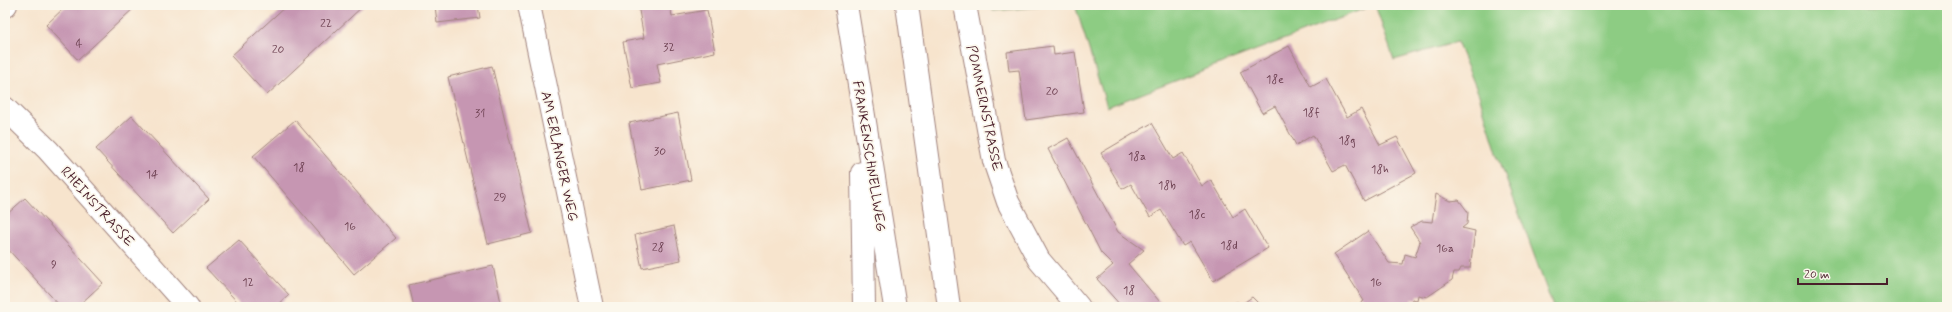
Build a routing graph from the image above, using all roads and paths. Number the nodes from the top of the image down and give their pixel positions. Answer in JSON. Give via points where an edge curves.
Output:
{"nodes":[{"id":1,"x":529,"y":5,"type":"edge"},
{"id":2,"x":846,"y":5,"type":"edge"},
{"id":3,"x":907,"y":5,"type":"edge"},
{"id":4,"x":965,"y":5,"type":"edge"},
{"id":5,"x":861,"y":100,"type":"junction"},
{"id":6,"x":5,"y":108,"type":"edge"},
{"id":7,"x":188,"y":307,"type":"edge"},
{"id":8,"x":592,"y":307,"type":"edge"},
{"id":9,"x":864,"y":307,"type":"edge"},
{"id":10,"x":895,"y":307,"type":"edge"},
{"id":11,"x":949,"y":307,"type":"edge"},
{"id":12,"x":1079,"y":307,"type":"edge"}],
"edges":[{"from":1,"to":8,"type":"main road","name":"AM ERLANGER WEG"},
{"from":2,"to":5,"type":"main road","name":"FRANKENSCHNELLWEG"},
{"from":3,"to":11,"type":"main road"},
{"from":4,"to":12,"type":"main road","name":"POMMERNSTRASSE","via":[[994,161],[1008,202],[1039,260]]},
{"from":5,"to":9,"type":"main road"},
{"from":5,"to":10,"type":"main road","name":"FRANKENSCHNELLWEG"},
{"from":6,"to":7,"type":"main road","name":"RHEINSTRASSE","via":[[48,150]]}]}
